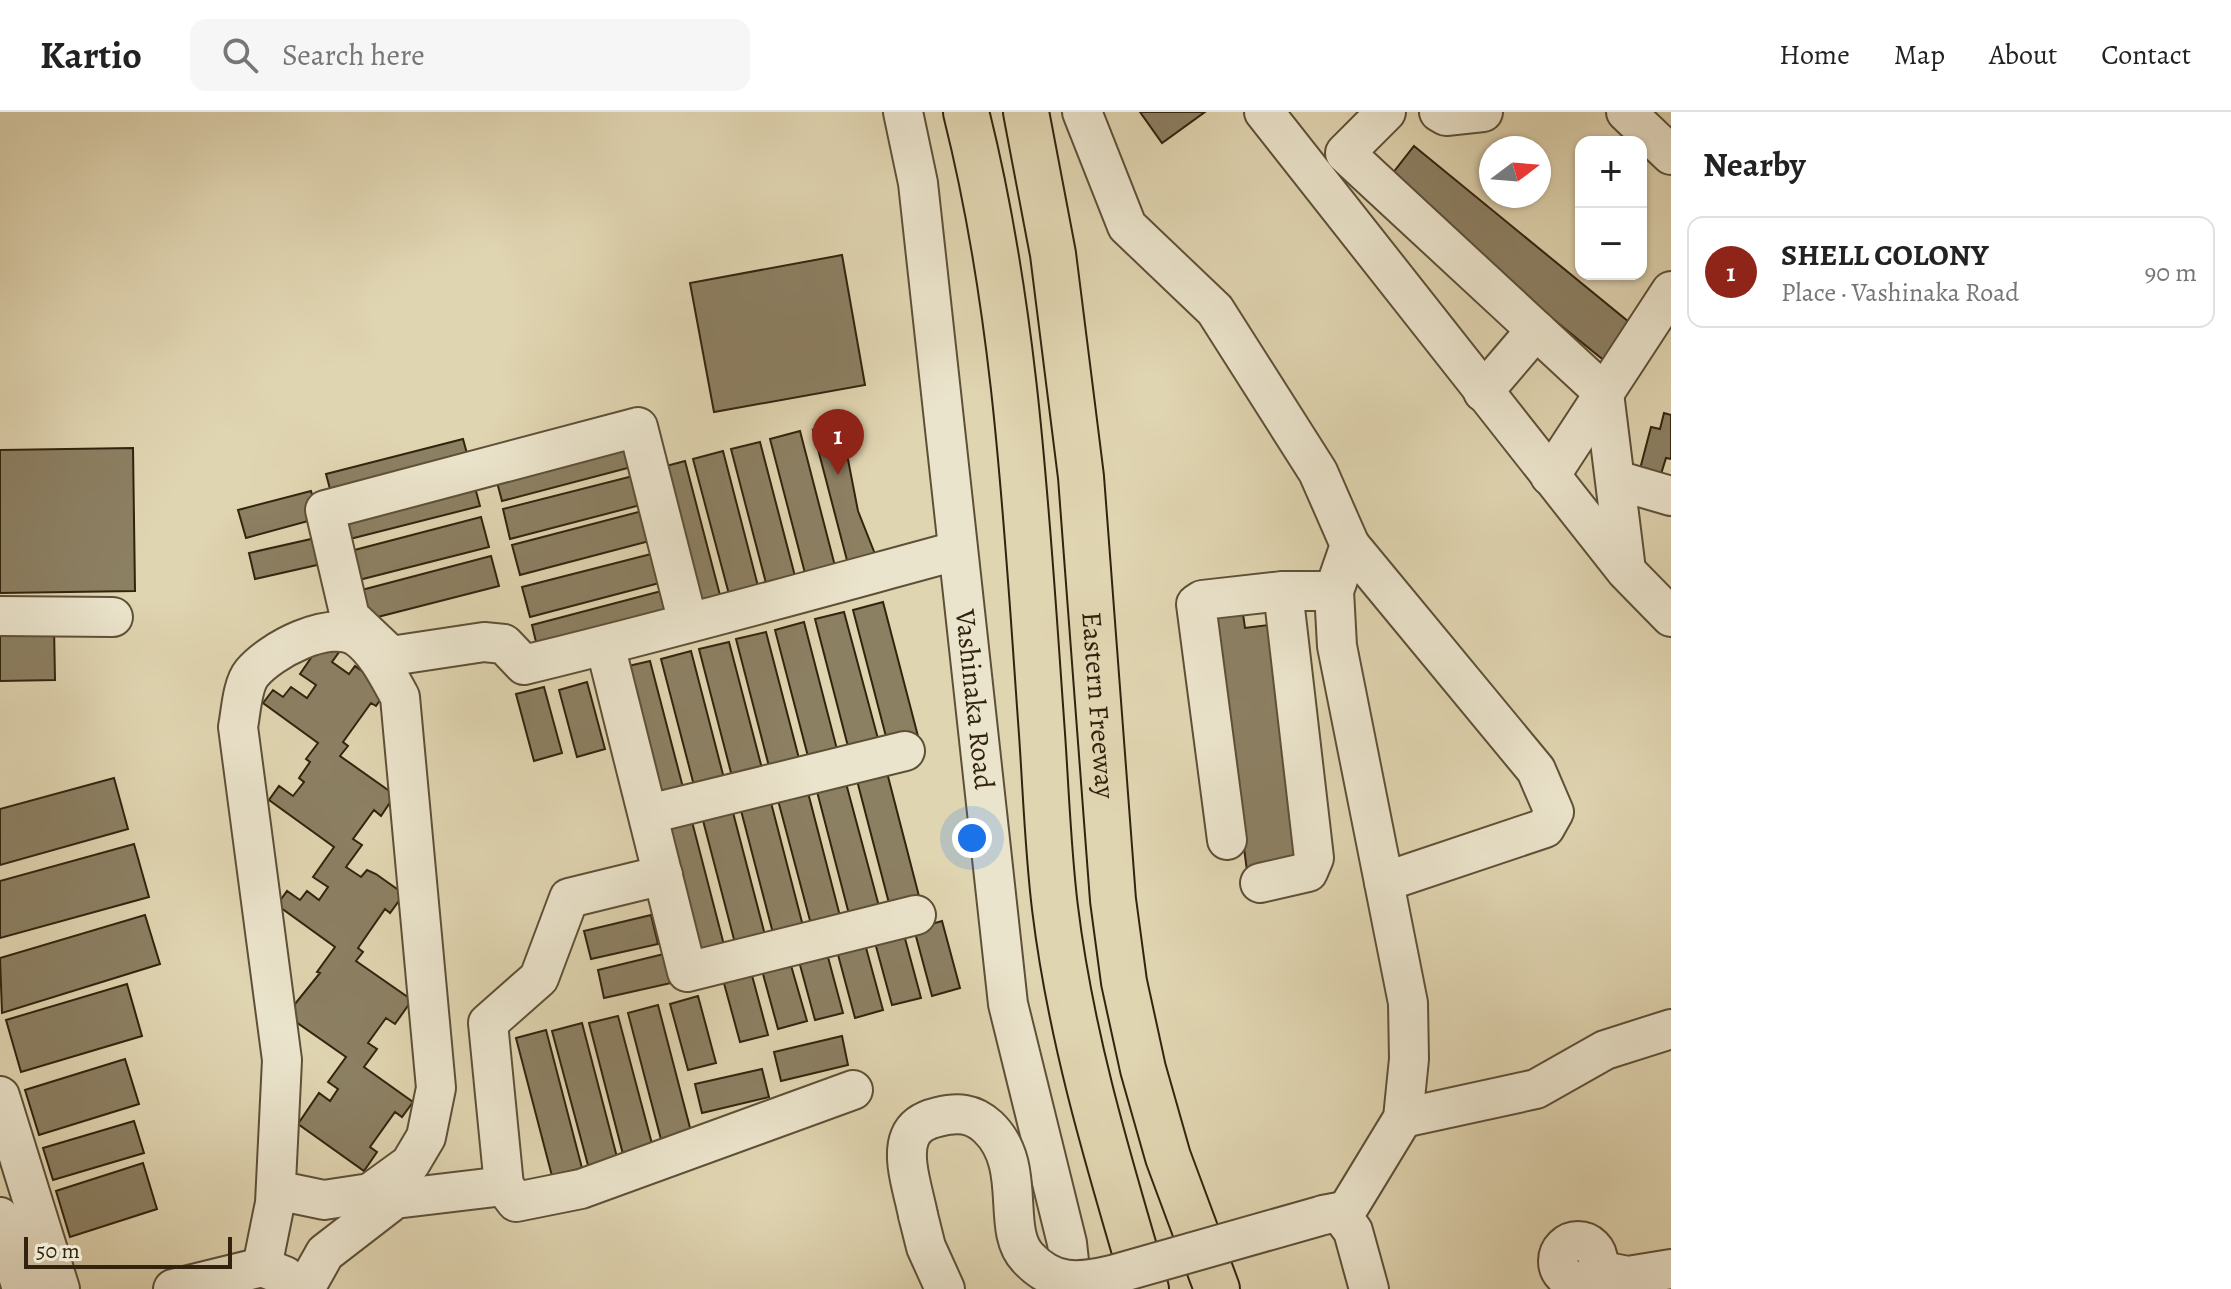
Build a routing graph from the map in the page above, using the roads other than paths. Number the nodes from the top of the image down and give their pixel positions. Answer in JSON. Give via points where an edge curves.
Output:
{"nodes":[{"id":1,"x":903,"y":112,"type":"edge"},
{"id":2,"x":966,"y":112,"type":"edge"},
{"id":3,"x":1026,"y":112,"type":"edge"},
{"id":4,"x":1082,"y":112,"type":"edge"},
{"id":5,"x":1264,"y":112,"type":"edge"},
{"id":6,"x":1386,"y":112,"type":"edge"},
{"id":7,"x":1439,"y":112,"type":"edge"},
{"id":8,"x":1483,"y":112,"type":"edge"},
{"id":9,"x":1626,"y":112,"type":"edge"},
{"id":10,"x":1345,"y":153,"type":"junction"},
{"id":11,"x":1671,"y":155,"type":"edge"},
{"id":12,"x":1316,"y":181,"type":"junction"},
{"id":13,"x":1671,"y":291,"type":"edge"},
{"id":14,"x":1536,"y":330,"type":"junction"},
{"id":15,"x":1483,"y":392,"type":"junction"},
{"id":16,"x":1604,"y":393,"type":"junction"},
{"id":17,"x":1550,"y":476,"type":"junction"},
{"id":18,"x":1616,"y":480,"type":"junction"},
{"id":19,"x":1671,"y":496,"type":"edge"},
{"id":20,"x":1350,"y":545,"type":"junction"},
{"id":21,"x":956,"y":551,"type":"junction"},
{"id":22,"x":1626,"y":571,"type":"junction"},
{"id":23,"x":1283,"y":591,"type":"junction"},
{"id":24,"x":1334,"y":591,"type":"junction"},
{"id":25,"x":0,"y":616,"type":"edge"},
{"id":26,"x":113,"y":617,"type":"dead end"},
{"id":27,"x":1671,"y":617,"type":"edge"},
{"id":28,"x":688,"y":623,"type":"junction"},
{"id":29,"x":605,"y":645,"type":"junction"},
{"id":30,"x":905,"y":751,"type":"dead end"},
{"id":31,"x":649,"y":814,"type":"junction"},
{"id":32,"x":1227,"y":840,"type":"dead end"},
{"id":33,"x":663,"y":875,"type":"junction"},
{"id":34,"x":1384,"y":882,"type":"junction"},
{"id":35,"x":1260,"y":883,"type":"dead end"},
{"id":36,"x":916,"y":915,"type":"dead end"},
{"id":37,"x":1671,"y":1029,"type":"edge"},
{"id":38,"x":853,"y":1090,"type":"dead end"},
{"id":39,"x":0,"y":1096,"type":"edge"},
{"id":40,"x":1403,"y":1118,"type":"junction"},
{"id":41,"x":504,"y":1186,"type":"junction"},
{"id":42,"x":276,"y":1190,"type":"junction"},
{"id":43,"x":1332,"y":1216,"type":"junction"},
{"id":44,"x":0,"y":1217,"type":"edge"},
{"id":45,"x":262,"y":1267,"type":"junction"},
{"id":46,"x":1671,"y":1269,"type":"edge"},
{"id":47,"x":1597,"y":1270,"type":"dead end"},
{"id":48,"x":310,"y":1287,"type":"edge"},
{"id":49,"x":22,"y":1289,"type":"edge"},
{"id":50,"x":60,"y":1289,"type":"edge"},
{"id":51,"x":173,"y":1289,"type":"edge"},
{"id":52,"x":945,"y":1289,"type":"edge"},
{"id":53,"x":1072,"y":1289,"type":"edge"},
{"id":54,"x":1146,"y":1289,"type":"edge"},
{"id":55,"x":1217,"y":1289,"type":"edge"},
{"id":56,"x":1369,"y":1289,"type":"edge"}],
"edges":[{"from":1,"to":21,"type":"street","name":"Vashinaka Road","via":[[918,183]]},
{"from":2,"to":54,"type":"highway","name":"Eastern Freeway","via":[[996,262],[1023,483],[1055,906],[1067,991],[1086,1083]]},
{"from":3,"to":55,"type":"highway","name":"Eastern Freeway","via":[[1053,254],[1081,477],[1113,900],[1124,982],[1168,1157]]},
{"from":4,"to":20,"type":"street","via":[[1127,226],[1215,310],[1318,472]]},
{"from":5,"to":12,"type":"street"},
{"from":6,"to":10,"type":"street"},
{"from":7,"to":8,"type":"street"},
{"from":9,"to":11,"type":"street"},
{"from":10,"to":12,"type":"street"},
{"from":10,"to":14,"type":"street"},
{"from":12,"to":15,"type":"street"},
{"from":13,"to":16,"type":"street"},
{"from":14,"to":15,"type":"street"},
{"from":14,"to":16,"type":"street"},
{"from":15,"to":17,"type":"street"},
{"from":16,"to":17,"type":"street"},
{"from":16,"to":18,"type":"street"},
{"from":17,"to":22,"type":"street"},
{"from":18,"to":19,"type":"street"},
{"from":18,"to":22,"type":"street"},
{"from":20,"to":24,"type":"street"},
{"from":20,"to":34,"type":"street","via":[[1536,770],[1554,812],[1545,828]]},
{"from":21,"to":28,"type":"street"},
{"from":21,"to":53,"type":"street","name":"Vashinaka Road","via":[[1008,1004],[1067,1243]]},
{"from":22,"to":27,"type":"street"},
{"from":23,"to":24,"type":"street"},
{"from":23,"to":32,"type":"street","via":[[1202,600],[1194,609]]},
{"from":23,"to":35,"type":"street","via":[[1314,858],[1308,872]]},
{"from":24,"to":34,"type":"street","via":[[1347,706]]},
{"from":25,"to":26,"type":"street"},
{"from":28,"to":29,"type":"street"},
{"from":28,"to":29,"type":"street","via":[[638,427],[325,510],[350,617],[391,656],[484,642],[504,644],[524,665]]},
{"from":29,"to":31,"type":"street"},
{"from":30,"to":31,"type":"street"},
{"from":31,"to":33,"type":"street"},
{"from":33,"to":36,"type":"street","via":[[687,972]]},
{"from":33,"to":41,"type":"street","via":[[569,898],[539,978],[488,1023]]},
{"from":34,"to":40,"type":"street","via":[[1408,1003]]},
{"from":37,"to":40,"type":"street","via":[[1605,1050],[1536,1089]]},
{"from":38,"to":41,"type":"street","via":[[581,1189],[516,1202]]},
{"from":39,"to":50,"type":"street"},
{"from":40,"to":43,"type":"street"},
{"from":41,"to":48,"type":"street","via":[[395,1199],[325,1253]]},
{"from":42,"to":42,"type":"street","via":[[324,1200],[370,1193],[410,1164],[426,1137],[436,1088],[400,697],[378,659],[357,637],[344,632],[301,639],[273,654],[250,675],[238,727],[282,1060]]},
{"from":42,"to":45,"type":"street"},
{"from":43,"to":52,"type":"street","bridge":true,"via":[[1112,1275],[1078,1283],[1060,1280],[1024,1255],[1017,1239],[1006,1151],[977,1117],[954,1113],[914,1128],[907,1145],[926,1247]]},
{"from":43,"to":56,"type":"street","via":[[1353,1231]]},
{"from":44,"to":49,"type":"street"},
{"from":45,"to":48,"type":"street"},
{"from":45,"to":51,"type":"street"},
{"from":46,"to":47,"type":"street","via":[[1628,1276]]}]}
